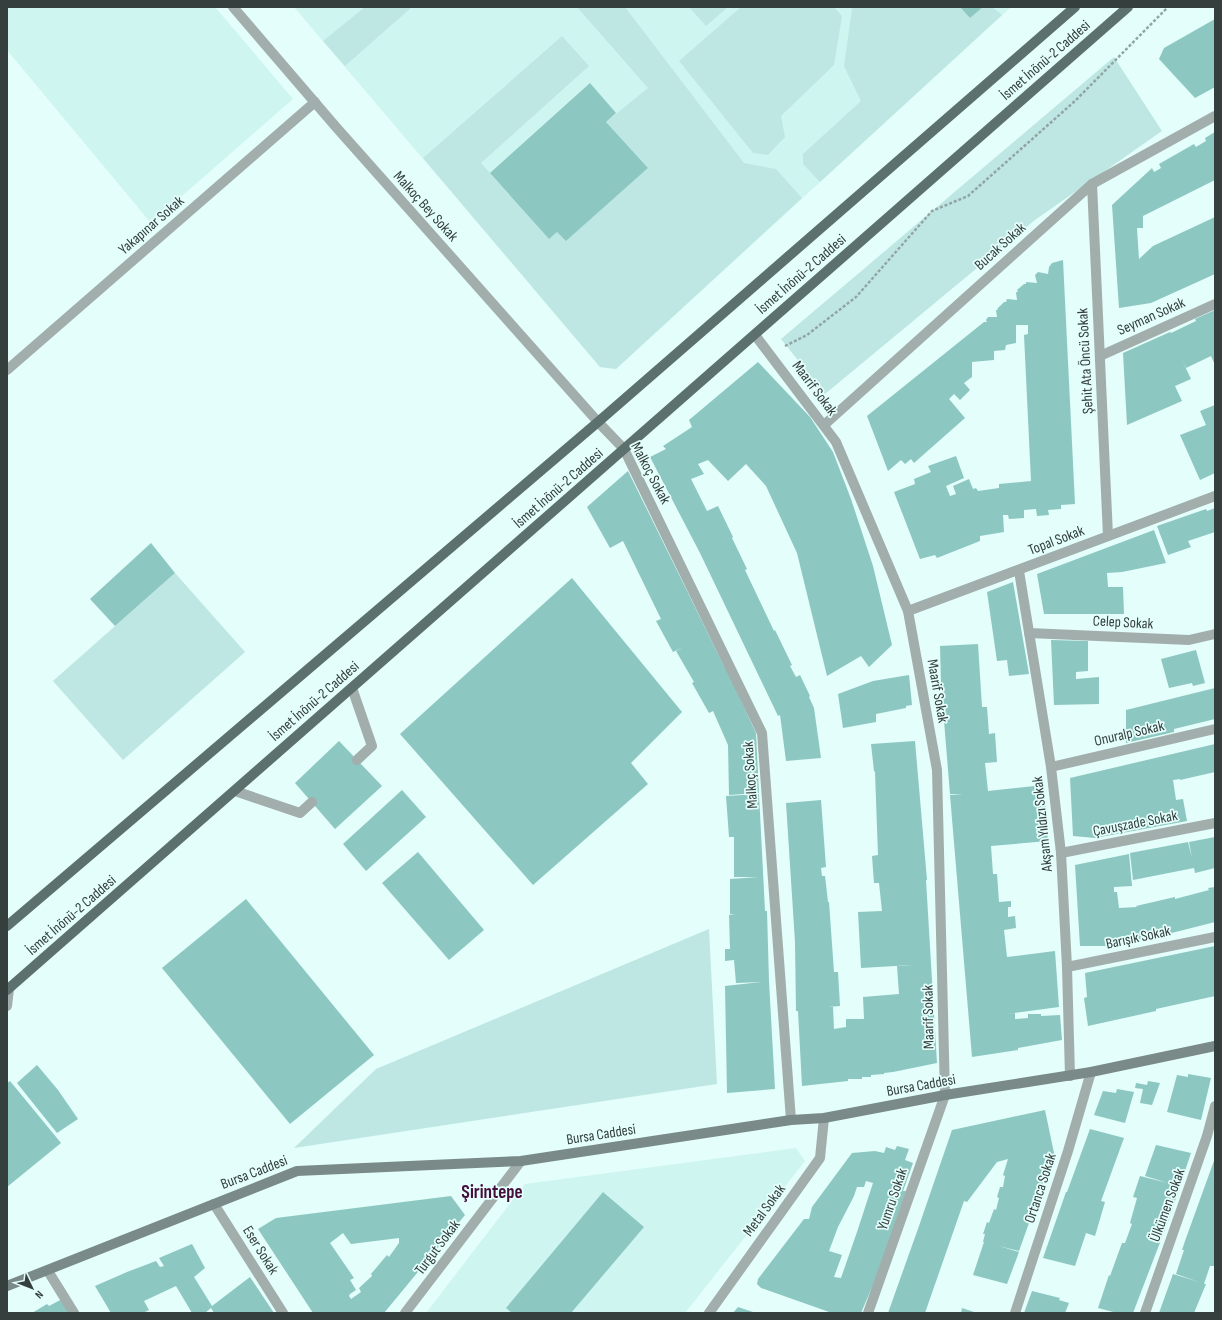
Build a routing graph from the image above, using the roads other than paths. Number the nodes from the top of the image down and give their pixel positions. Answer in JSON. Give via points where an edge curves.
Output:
{"nodes":[{"id":1,"x":233,"y":7,"type":"edge"},
{"id":2,"x":1075,"y":7,"type":"edge"},
{"id":3,"x":1128,"y":7,"type":"edge"},
{"id":4,"x":315,"y":102,"type":"junction"},
{"id":5,"x":1215,"y":116,"type":"edge"},
{"id":6,"x":1092,"y":184,"type":"junction"},
{"id":7,"x":1215,"y":304,"type":"edge"},
{"id":8,"x":755,"y":335,"type":"junction"},
{"id":9,"x":1100,"y":356,"type":"junction"},
{"id":10,"x":7,"y":370,"type":"edge"},
{"id":11,"x":598,"y":422,"type":"junction"},
{"id":12,"x":824,"y":425,"type":"junction"},
{"id":13,"x":624,"y":449,"type":"junction"},
{"id":14,"x":1215,"y":496,"type":"edge"},
{"id":15,"x":1108,"y":536,"type":"junction"},
{"id":16,"x":1019,"y":571,"type":"junction"},
{"id":17,"x":908,"y":611,"type":"junction"},
{"id":18,"x":1029,"y":633,"type":"junction"},
{"id":19,"x":1215,"y":634,"type":"edge"},
{"id":20,"x":352,"y":688,"type":"junction"},
{"id":21,"x":1215,"y":728,"type":"edge"},
{"id":22,"x":357,"y":760,"type":"dead end"},
{"id":23,"x":1051,"y":767,"type":"junction"},
{"id":24,"x":235,"y":791,"type":"junction"},
{"id":25,"x":312,"y":802,"type":"dead end"},
{"id":26,"x":1215,"y":822,"type":"edge"},
{"id":27,"x":1061,"y":853,"type":"junction"},
{"id":28,"x":7,"y":926,"type":"edge"},
{"id":29,"x":1215,"y":937,"type":"edge"},
{"id":30,"x":1067,"y":967,"type":"junction"},
{"id":31,"x":8,"y":990,"type":"edge"},
{"id":32,"x":7,"y":1006,"type":"edge"},
{"id":33,"x":1215,"y":1046,"type":"edge"},
{"id":34,"x":1091,"y":1072,"type":"junction"},
{"id":35,"x":1070,"y":1076,"type":"junction"},
{"id":36,"x":945,"y":1096,"type":"junction"},
{"id":37,"x":1215,"y":1106,"type":"edge"},
{"id":38,"x":824,"y":1118,"type":"junction"},
{"id":39,"x":791,"y":1120,"type":"junction"},
{"id":40,"x":521,"y":1161,"type":"junction"},
{"id":41,"x":214,"y":1204,"type":"junction"},
{"id":42,"x":48,"y":1270,"type":"junction"},
{"id":43,"x":7,"y":1286,"type":"edge"},
{"id":44,"x":74,"y":1313,"type":"edge"},
{"id":45,"x":283,"y":1313,"type":"edge"},
{"id":46,"x":405,"y":1313,"type":"edge"},
{"id":47,"x":709,"y":1313,"type":"edge"},
{"id":48,"x":868,"y":1313,"type":"edge"},
{"id":49,"x":1015,"y":1313,"type":"edge"},
{"id":50,"x":1145,"y":1313,"type":"edge"}],
"edges":[{"from":1,"to":4,"type":"street","name":"Malkoç Bey Sokak"},
{"from":2,"to":11,"type":"main road","name":"İsmet İnönü-2 Caddesi"},
{"from":3,"to":8,"type":"main road","name":"İsmet İnönü-2 Caddesi"},
{"from":4,"to":10,"type":"street","name":"Yakapınar Sokak"},
{"from":4,"to":11,"type":"street","name":"Malkoç Bey Sokak"},
{"from":5,"to":6,"type":"street","name":"Bucak Sokak"},
{"from":6,"to":9,"type":"street","name":"Şehit Ata Öncü Sokak"},
{"from":6,"to":12,"type":"street","name":"Bucak Sokak"},
{"from":7,"to":9,"type":"street","name":"Seyman Sokak"},
{"from":8,"to":12,"type":"street","name":"Maarif Sokak"},
{"from":8,"to":13,"type":"main road","name":"İsmet İnönü-2 Caddesi"},
{"from":9,"to":15,"type":"street","name":"Şehit Ata Öncü Sokak"},
{"from":11,"to":13,"type":"street","name":"Malkoç Sokak"},
{"from":11,"to":28,"type":"main road","name":"İsmet İnönü-2 Caddesi"},
{"from":12,"to":17,"type":"street","name":"Maarif Sokak","via":[[836,442]]},
{"from":13,"to":20,"type":"main road","name":"İsmet İnönü-2 Caddesi"},
{"from":13,"to":39,"type":"street","name":"Malkoç Sokak","via":[[762,733]]},
{"from":14,"to":15,"type":"street","name":"Topal Sokak"},
{"from":15,"to":16,"type":"street","name":"Topal Sokak"},
{"from":16,"to":17,"type":"street","name":"Topal Sokak"},
{"from":16,"to":18,"type":"street","name":"Akşam Yıldızı Sokak"},
{"from":17,"to":36,"type":"street","name":"Maarif Sokak","via":[[937,770]]},
{"from":18,"to":19,"type":"street","name":"Celep Sokak","via":[[1189,640]]},
{"from":18,"to":23,"type":"street","name":"Akşam Yıldızı Sokak"},
{"from":20,"to":22,"type":"street","via":[[372,746]]},
{"from":20,"to":24,"type":"main road","name":"İsmet İnönü-2 Caddesi"},
{"from":21,"to":23,"type":"street","name":"Onuralp Sokak"},
{"from":23,"to":27,"type":"street","name":"Akşam Yıldızı Sokak"},
{"from":24,"to":25,"type":"street","via":[[300,813]]},
{"from":24,"to":31,"type":"main road","name":"İsmet İnönü-2 Caddesi"},
{"from":26,"to":27,"type":"street","name":"Çavuşzade Sokak"},
{"from":27,"to":30,"type":"street","name":"Akşam Yıldızı Sokak"},
{"from":29,"to":30,"type":"street","name":"Barışık Sokak"},
{"from":30,"to":35,"type":"street","name":"Akşam Yıldızı Sokak"},
{"from":31,"to":32,"type":"street"},
{"from":33,"to":34,"type":"main road","name":"Bursa Caddesi"},
{"from":34,"to":35,"type":"main road","name":"Bursa Caddesi"},
{"from":34,"to":49,"type":"street","name":"Ortanca Sokak"},
{"from":35,"to":36,"type":"main road","name":"Bursa Caddesi"},
{"from":36,"to":38,"type":"main road","name":"Bursa Caddesi"},
{"from":36,"to":48,"type":"street","name":"Yumru Sokak"},
{"from":37,"to":50,"type":"street","name":"Ülkümen Sokak","via":[[1207,1136]]},
{"from":38,"to":39,"type":"main road","name":"Bursa Caddesi"},
{"from":38,"to":47,"type":"street","name":"Metal Sokak","via":[[820,1158]]},
{"from":39,"to":40,"type":"main road","name":"Bursa Caddesi"},
{"from":40,"to":41,"type":"main road","name":"Bursa Caddesi","via":[[297,1171]]},
{"from":40,"to":46,"type":"street","name":"Turgut Sokak"},
{"from":41,"to":42,"type":"main road","name":"Bursa Caddesi"},
{"from":41,"to":45,"type":"street","name":"Eser Sokak"},
{"from":42,"to":43,"type":"main road","name":"Bursa Caddesi"},
{"from":42,"to":44,"type":"street"}]}
